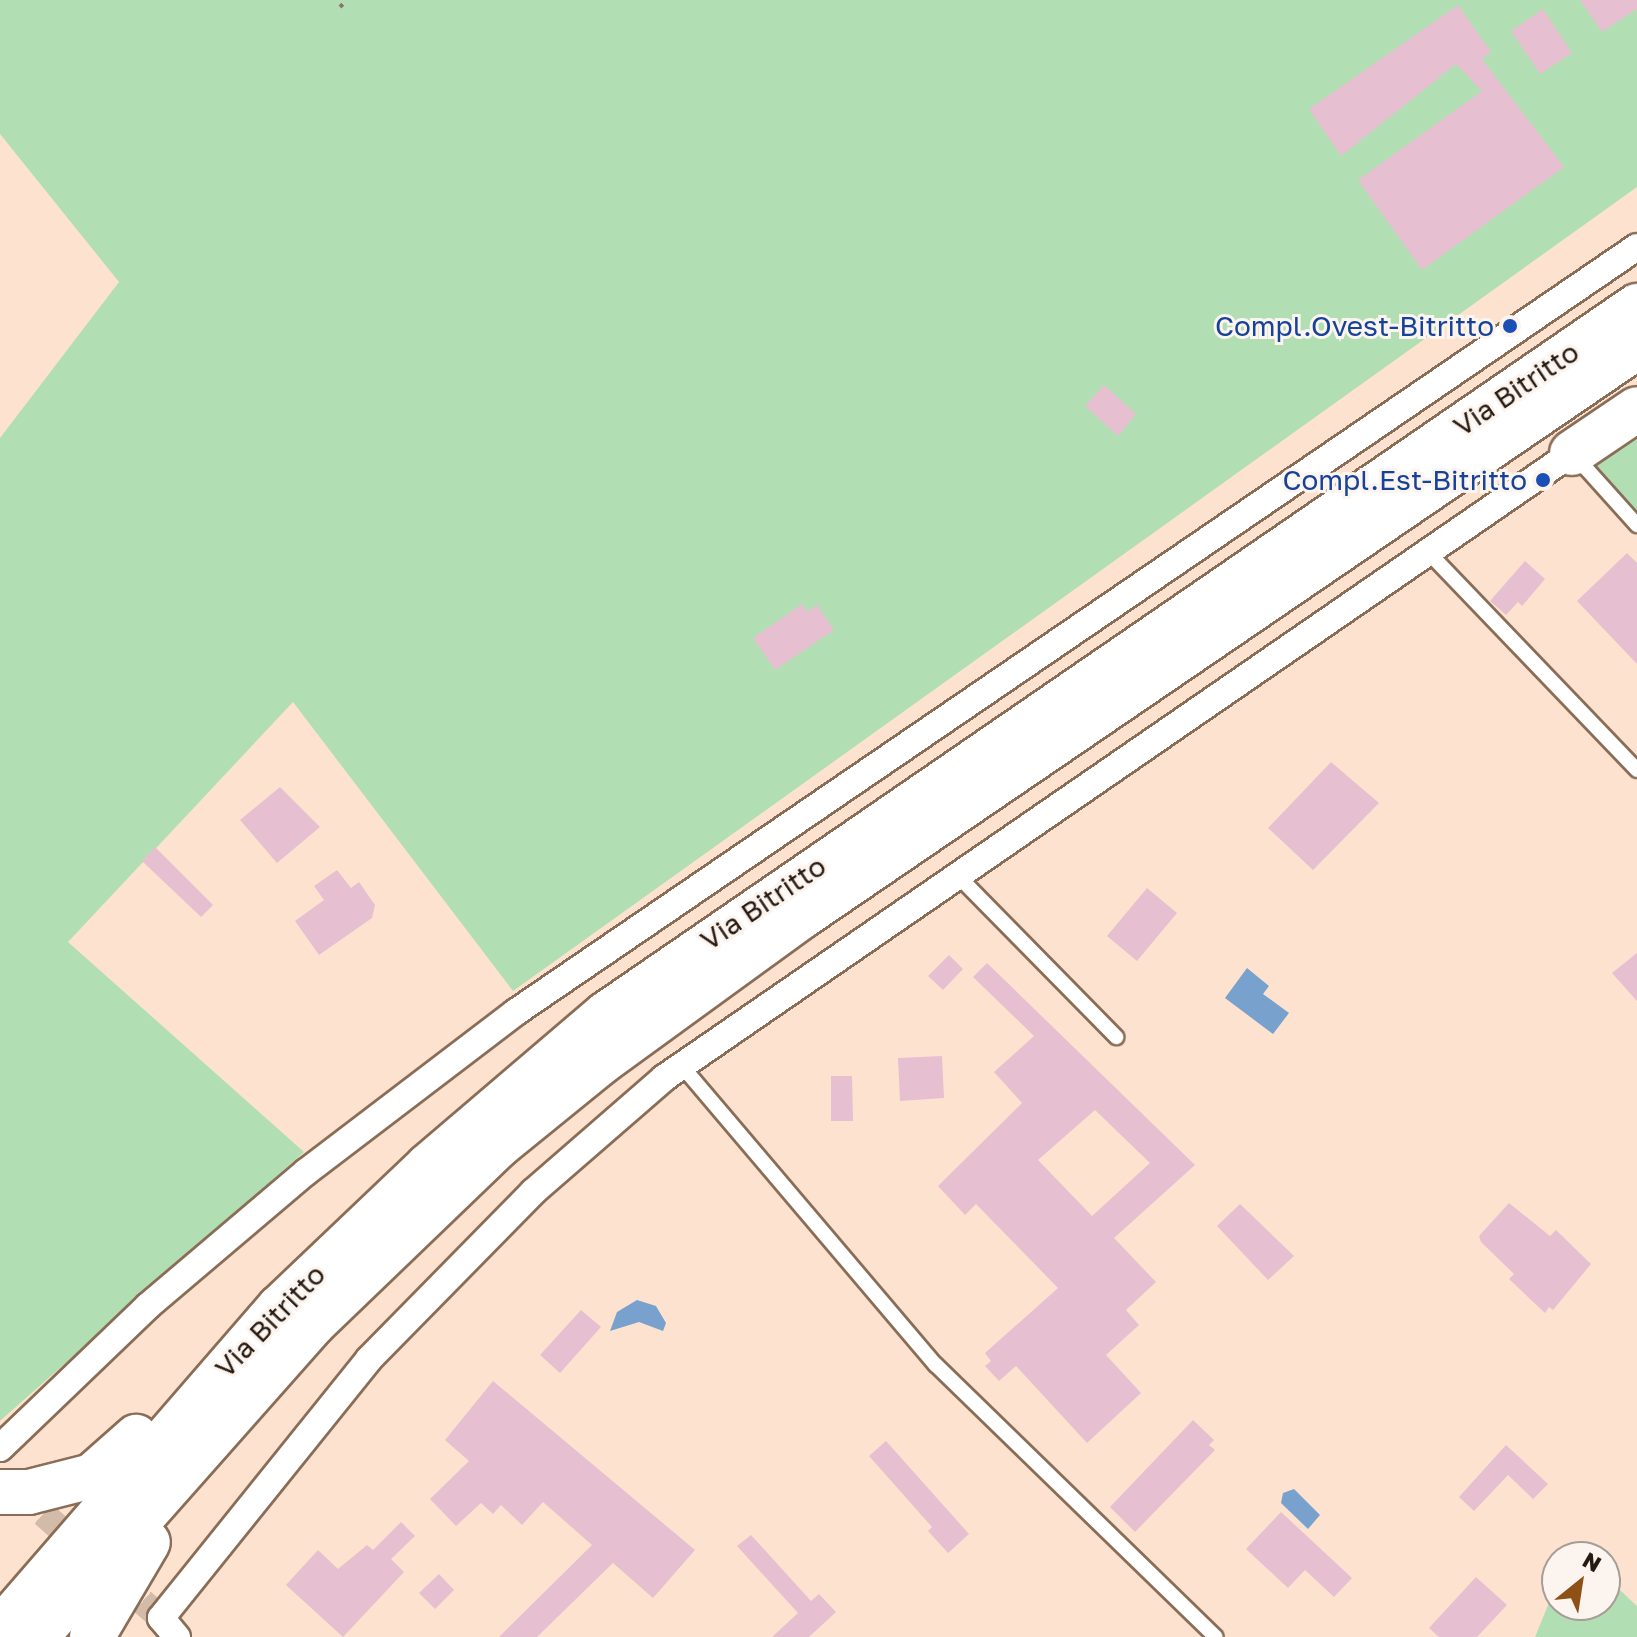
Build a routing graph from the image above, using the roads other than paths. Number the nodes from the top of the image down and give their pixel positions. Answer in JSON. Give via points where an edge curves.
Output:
{"nodes":[{"id":1,"x":1637,"y":247,"type":"edge"},
{"id":2,"x":1637,"y":306,"type":"edge"},
{"id":3,"x":1637,"y":347,"type":"edge"},
{"id":4,"x":1637,"y":409,"type":"edge"},
{"id":5,"x":1572,"y":453,"type":"junction"},
{"id":6,"x":1637,"y":525,"type":"edge"},
{"id":7,"x":1428,"y":552,"type":"junction"},
{"id":8,"x":1637,"y":770,"type":"edge"},
{"id":9,"x":958,"y":876,"type":"junction"},
{"id":10,"x":1116,"y":1037,"type":"dead end"},
{"id":11,"x":682,"y":1066,"type":"junction"},
{"id":12,"x":529,"y":1079,"type":"junction"},
{"id":13,"x":397,"y":1241,"type":"junction"},
{"id":14,"x":0,"y":1448,"type":"edge"},
{"id":15,"x":0,"y":1492,"type":"edge"},
{"id":16,"x":169,"y":1628,"type":"edge"},
{"id":17,"x":0,"y":1630,"type":"edge"},
{"id":18,"x":36,"y":1637,"type":"edge"},
{"id":19,"x":92,"y":1637,"type":"edge"},
{"id":20,"x":1216,"y":1637,"type":"edge"}],
"edges":[{"from":1,"to":14,"type":"street","via":[[516,1012],[306,1172],[160,1295]]},
{"from":2,"to":12,"type":"highway","name":"Via Bitritto","via":[[682,959]]},
{"from":3,"to":13,"type":"highway","name":"Via Bitritto","via":[[640,1031],[498,1146]]},
{"from":4,"to":5,"type":"highway"},
{"from":5,"to":6,"type":"lane"},
{"from":5,"to":7,"type":"street"},
{"from":7,"to":8,"type":"lane"},
{"from":7,"to":9,"type":"street"},
{"from":9,"to":10,"type":"lane"},
{"from":9,"to":11,"type":"street"},
{"from":11,"to":16,"type":"street","via":[[533,1192],[369,1359]]},
{"from":11,"to":20,"type":"lane","via":[[936,1365]]},
{"from":12,"to":15,"type":"highway","via":[[418,1151],[366,1197],[92,1476]]},
{"from":12,"to":17,"type":"highway","name":"Via Bitritto","via":[[280,1307]]},
{"from":13,"to":18,"type":"highway","name":"Via Bitritto","via":[[215,1431]]},
{"from":13,"to":19,"type":"highway","via":[[333,1330],[145,1546]]}]}
